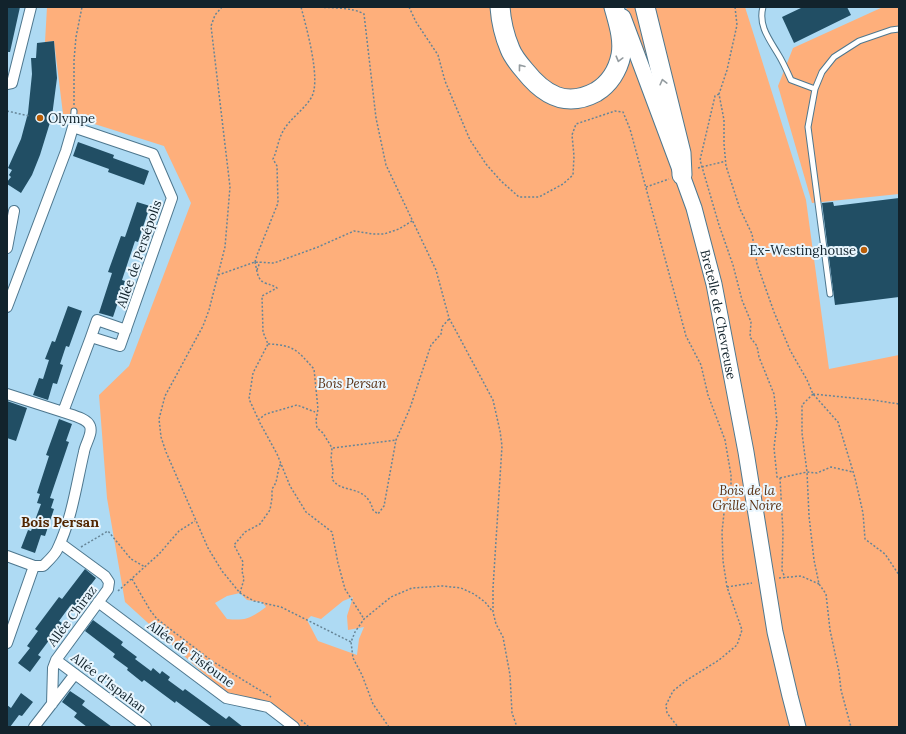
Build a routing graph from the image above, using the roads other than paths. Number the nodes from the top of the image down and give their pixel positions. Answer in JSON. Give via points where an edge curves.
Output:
{"nodes":[{"id":1,"x":31,"y":7,"type":"edge"},
{"id":2,"x":500,"y":7,"type":"edge"},
{"id":3,"x":614,"y":7,"type":"edge"},
{"id":4,"x":619,"y":7,"type":"edge"},
{"id":5,"x":645,"y":7,"type":"edge"},
{"id":6,"x":763,"y":7,"type":"edge"},
{"id":7,"x":899,"y":29,"type":"edge"},
{"id":8,"x":7,"y":84,"type":"edge"},
{"id":9,"x":814,"y":89,"type":"junction"},
{"id":10,"x":74,"y":111,"type":"road end"},
{"id":11,"x":73,"y":127,"type":"junction"},
{"id":12,"x":684,"y":174,"type":"junction"},
{"id":13,"x":14,"y":211,"type":"dead end"},
{"id":14,"x":7,"y":248,"type":"edge"},
{"id":15,"x":830,"y":294,"type":"dead end"},
{"id":16,"x":7,"y":307,"type":"edge"},
{"id":17,"x":126,"y":330,"type":"junction"},
{"id":18,"x":91,"y":337,"type":"junction"},
{"id":19,"x":7,"y":394,"type":"edge"},
{"id":20,"x":63,"y":412,"type":"junction"},
{"id":21,"x":60,"y":543,"type":"junction"},
{"id":22,"x":7,"y":556,"type":"edge"},
{"id":23,"x":34,"y":566,"type":"junction"},
{"id":24,"x":98,"y":602,"type":"junction"},
{"id":25,"x":7,"y":643,"type":"edge"},
{"id":26,"x":56,"y":660,"type":"junction"},
{"id":27,"x":75,"y":674,"type":"junction"},
{"id":28,"x":52,"y":704,"type":"junction"},
{"id":29,"x":297,"y":723,"type":"edge"},
{"id":30,"x":34,"y":727,"type":"edge"},
{"id":31,"x":146,"y":727,"type":"edge"},
{"id":32,"x":798,"y":727,"type":"edge"}],
"edges":[{"from":1,"to":8,"type":"street","via":[[12,83]]},
{"from":3,"to":2,"type":"highway","one_way":true,"via":[[622,41],[616,70],[603,88],[592,94],[571,99],[560,98],[539,87],[518,63],[510,50]]},
{"from":4,"to":12,"type":"main road","name":"Bretelle de Chevreuse"},
{"from":12,"to":5,"type":"highway","one_way":true},
{"from":6,"to":9,"type":"lane","via":[[761,21],[766,35],[791,80]]},
{"from":7,"to":9,"type":"lane","via":[[859,41],[834,57],[822,72]]},
{"from":9,"to":15,"type":"lane","via":[[808,127]]},
{"from":10,"to":11,"type":"lane"},
{"from":11,"to":16,"type":"street"},
{"from":11,"to":17,"type":"street","name":"Allée de Persépolis","via":[[154,154],[172,198]]},
{"from":12,"to":32,"type":"main road","name":"Bretelle de Chevreuse","via":[[714,284],[746,452],[775,632]]},
{"from":13,"to":14,"type":"street"},
{"from":17,"to":18,"type":"street","name":"Allée de Persépolis","via":[[120,346]]},
{"from":17,"to":18,"type":"street","via":[[97,320]]},
{"from":18,"to":20,"type":"street"},
{"from":19,"to":20,"type":"street"},
{"from":20,"to":21,"type":"street","via":[[86,421],[90,426],[90,434],[84,450],[74,501]]},
{"from":21,"to":23,"type":"street","via":[[56,552],[42,566]]},
{"from":21,"to":24,"type":"street","name":"Allée Chiraz","via":[[105,576],[108,589]]},
{"from":22,"to":23,"type":"street"},
{"from":23,"to":25,"type":"street"},
{"from":24,"to":26,"type":"street","name":"Allée Chiraz"},
{"from":24,"to":29,"type":"street","name":"Allée de Tisfoune","via":[[226,698],[268,707]]},
{"from":26,"to":27,"type":"street","name":"Allée d'Ispahan"},
{"from":26,"to":28,"type":"street","name":"Allée Chiraz","via":[[53,668]]},
{"from":27,"to":28,"type":"street"},
{"from":27,"to":31,"type":"street","name":"Allée d'Ispahan"},
{"from":28,"to":30,"type":"street"}]}
